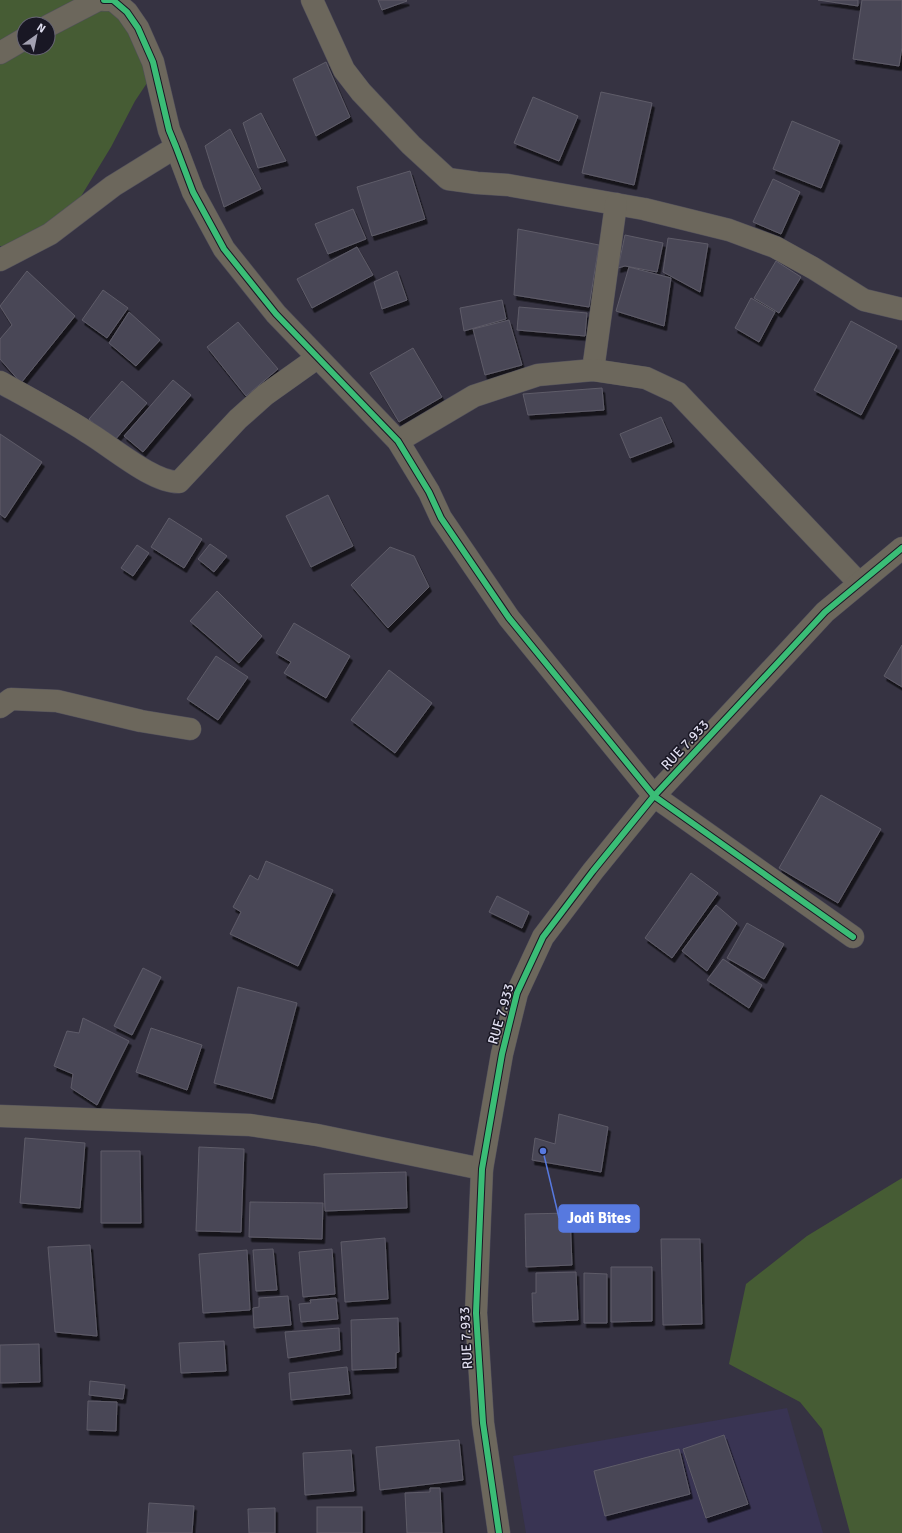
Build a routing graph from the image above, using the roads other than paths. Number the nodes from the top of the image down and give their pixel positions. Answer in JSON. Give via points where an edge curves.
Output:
{"nodes":[{"id":1,"x":98,"y":0,"type":"edge"},
{"id":2,"x":104,"y":0,"type":"edge"},
{"id":3,"x":113,"y":0,"type":"edge"},
{"id":4,"x":312,"y":0,"type":"edge"},
{"id":5,"x":56,"y":22,"type":"edge"},
{"id":6,"x":16,"y":44,"type":"edge"},
{"id":7,"x":0,"y":53,"type":"edge"},
{"id":8,"x":176,"y":147,"type":"junction"},
{"id":9,"x":616,"y":204,"type":"junction"},
{"id":10,"x":0,"y":260,"type":"edge"},
{"id":11,"x":902,"y":309,"type":"edge"},
{"id":12,"x":317,"y":358,"type":"junction"},
{"id":13,"x":594,"y":370,"type":"junction"},
{"id":14,"x":0,"y":382,"type":"edge"},
{"id":15,"x":398,"y":441,"type":"junction"},
{"id":16,"x":902,"y":548,"type":"edge"},
{"id":17,"x":859,"y":584,"type":"junction"},
{"id":18,"x":0,"y":706,"type":"edge"},
{"id":19,"x":190,"y":728,"type":"dead end"},
{"id":20,"x":654,"y":796,"type":"junction"},
{"id":21,"x":853,"y":937,"type":"dead end"},
{"id":22,"x":0,"y":1116,"type":"edge"},
{"id":23,"x":482,"y":1169,"type":"junction"},
{"id":24,"x":499,"y":1533,"type":"edge"}],
"edges":[{"from":1,"to":5,"type":"street"},
{"from":2,"to":3,"type":"street"},
{"from":3,"to":8,"type":"street","via":[[138,28],[153,62],[169,130]]},
{"from":4,"to":9,"type":"street","via":[[344,70],[411,145],[448,179],[508,185]]},
{"from":6,"to":7,"type":"street"},
{"from":8,"to":10,"type":"street","via":[[113,186],[50,234]]},
{"from":8,"to":12,"type":"street","via":[[193,192],[224,249],[276,314]]},
{"from":9,"to":11,"type":"street","via":[[753,238],[813,268],[864,300]]},
{"from":9,"to":13,"type":"street"},
{"from":12,"to":14,"type":"street","via":[[238,419],[179,482],[169,482],[154,476],[87,431]]},
{"from":12,"to":15,"type":"street"},
{"from":13,"to":15,"type":"street","via":[[538,375],[474,396]]},
{"from":13,"to":17,"type":"street","via":[[646,378],[678,393]]},
{"from":15,"to":20,"type":"street","via":[[425,485],[441,518],[509,618]]},
{"from":16,"to":17,"type":"street","name":"RUE 7.933"},
{"from":17,"to":20,"type":"street","name":"RUE 7.933","via":[[826,612]]},
{"from":18,"to":19,"type":"street","via":[[11,699],[57,701],[141,721]]},
{"from":20,"to":21,"type":"street"},
{"from":20,"to":23,"type":"street","name":"RUE 7.933","via":[[543,937],[517,993],[502,1054]]},
{"from":22,"to":23,"type":"street","via":[[250,1125],[317,1135]]},
{"from":23,"to":24,"type":"street","name":"RUE 7.933","via":[[476,1313],[483,1424]]}]}
